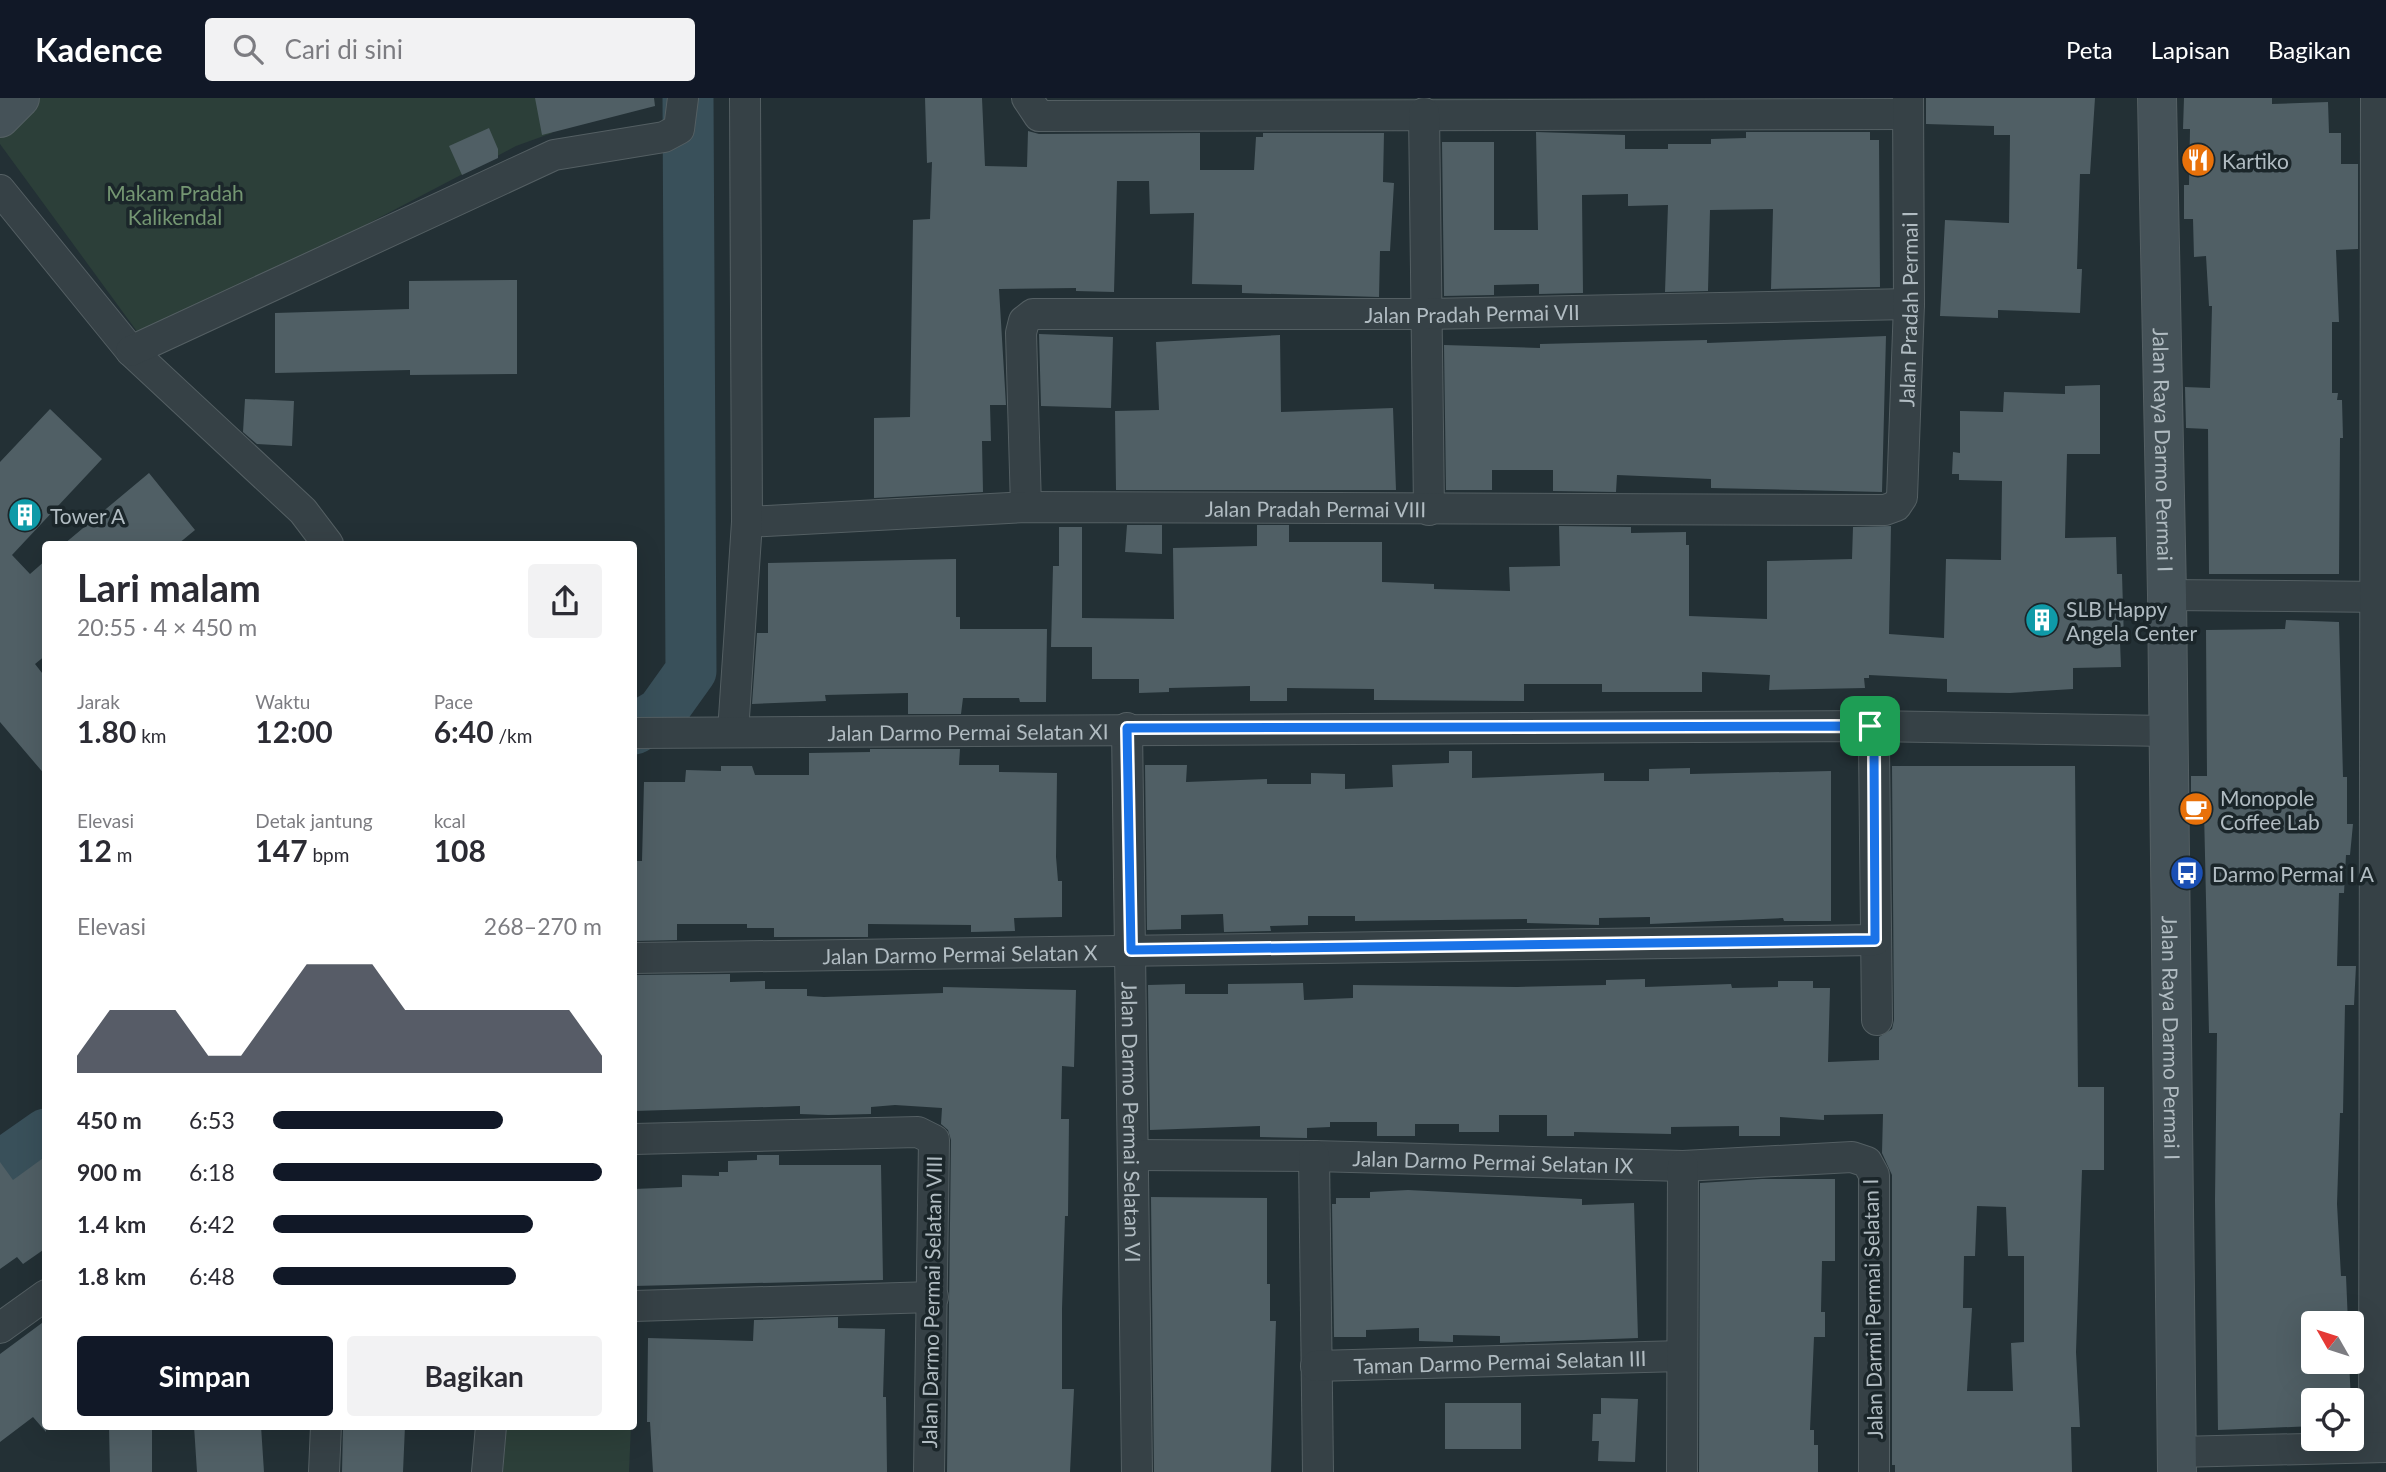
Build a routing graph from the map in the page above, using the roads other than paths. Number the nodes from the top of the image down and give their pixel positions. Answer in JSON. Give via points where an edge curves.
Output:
{"nodes":[{"id":1,"x":20,"y":98,"type":"edge"},
{"id":2,"x":683,"y":98,"type":"edge"},
{"id":3,"x":744,"y":98,"type":"edge"},
{"id":4,"x":2157,"y":98,"type":"edge"},
{"id":5,"x":2376,"y":98,"type":"edge"},
{"id":6,"x":1515,"y":106,"type":"edge"},
{"id":7,"x":1908,"y":106,"type":"edge"},
{"id":8,"x":1033,"y":107,"type":"edge"},
{"id":9,"x":1423,"y":113,"type":"junction"},
{"id":10,"x":0,"y":118,"type":"edge"},
{"id":11,"x":0,"y":190,"type":"edge"},
{"id":12,"x":1909,"y":304,"type":"junction"},
{"id":13,"x":1426,"y":314,"type":"junction"},
{"id":14,"x":131,"y":351,"type":"junction"},
{"id":15,"x":1026,"y":507,"type":"junction"},
{"id":16,"x":1429,"y":510,"type":"junction"},
{"id":17,"x":1885,"y":510,"type":"joint"},
{"id":18,"x":747,"y":522,"type":"junction"},
{"id":19,"x":326,"y":541,"type":"edge"},
{"id":20,"x":2167,"y":595,"type":"junction"},
{"id":21,"x":2381,"y":597,"type":"edge"},
{"id":22,"x":1870,"y":726,"type":"junction"},
{"id":23,"x":1127,"y":728,"type":"junction"},
{"id":24,"x":2168,"y":731,"type":"junction"},
{"id":25,"x":639,"y":732,"type":"edge"},
{"id":26,"x":733,"y":732,"type":"junction"},
{"id":27,"x":1875,"y":940,"type":"junction"},
{"id":28,"x":1131,"y":950,"type":"junction"},
{"id":29,"x":637,"y":958,"type":"edge"},
{"id":30,"x":1877,"y":1020,"type":"dead end"},
{"id":31,"x":637,"y":1139,"type":"edge"},
{"id":32,"x":1134,"y":1155,"type":"junction"},
{"id":33,"x":1314,"y":1156,"type":"junction"},
{"id":34,"x":1852,"y":1157,"type":"joint"},
{"id":35,"x":1683,"y":1166,"type":"junction"},
{"id":36,"x":933,"y":1297,"type":"junction"},
{"id":37,"x":42,"y":1298,"type":"edge"},
{"id":38,"x":637,"y":1306,"type":"edge"},
{"id":39,"x":0,"y":1328,"type":"edge"},
{"id":40,"x":1682,"y":1356,"type":"junction"},
{"id":41,"x":1316,"y":1366,"type":"junction"},
{"id":42,"x":326,"y":1430,"type":"edge"},
{"id":43,"x":491,"y":1430,"type":"edge"},
{"id":44,"x":2380,"y":1447,"type":"edge"},
{"id":45,"x":2176,"y":1462,"type":"edge"},
{"id":46,"x":324,"y":1472,"type":"edge"},
{"id":47,"x":487,"y":1472,"type":"edge"},
{"id":48,"x":929,"y":1472,"type":"edge"},
{"id":49,"x":1138,"y":1472,"type":"edge"},
{"id":50,"x":1318,"y":1472,"type":"edge"},
{"id":51,"x":1682,"y":1472,"type":"edge"},
{"id":52,"x":1874,"y":1472,"type":"edge"}],
"edges":[{"from":1,"to":10,"type":"street"},
{"from":2,"to":14,"type":"street","via":[[679,129],[664,137],[554,155]]},
{"from":3,"to":18,"type":"street"},
{"from":4,"to":20,"type":"street","name":"Jalan Raya Darmo Permai I"},
{"from":5,"to":21,"type":"street"},
{"from":6,"to":7,"type":"street"},
{"from":6,"to":9,"type":"street"},
{"from":7,"to":12,"type":"street","name":"Jalan Pradah Permai I"},
{"from":8,"to":9,"type":"street"},
{"from":9,"to":13,"type":"street"},
{"from":11,"to":14,"type":"street"},
{"from":12,"to":13,"type":"street","name":"Jalan Pradah Permai VII"},
{"from":12,"to":17,"type":"street","name":"Jalan Pradah Permai I","via":[[1902,497],[1896,506]]},
{"from":13,"to":15,"type":"street","name":"Jalan Pradah Permai VII","via":[[1033,314],[1024,321],[1021,333]]},
{"from":13,"to":16,"type":"street"},
{"from":14,"to":19,"type":"street","via":[[303,511]]},
{"from":15,"to":16,"type":"street","name":"Jalan Pradah Permai VIII"},
{"from":15,"to":18,"type":"street","name":"Jalan Pradah Permai VIII"},
{"from":16,"to":17,"type":"street","name":"Jalan Pradah Permai VIII"},
{"from":18,"to":26,"type":"street"},
{"from":20,"to":21,"type":"street"},
{"from":20,"to":24,"type":"street","name":"Jalan Raya Darmo Permai I"},
{"from":21,"to":44,"type":"street"},
{"from":22,"to":23,"type":"street","name":"Jalan Darmo Permai Selatan XI"},
{"from":22,"to":24,"type":"street","name":"Jalan Darmo Permai Selatan XI"},
{"from":22,"to":27,"type":"street","via":[[1874,747]]},
{"from":23,"to":26,"type":"street","name":"Jalan Darmo Permai Selatan XI"},
{"from":23,"to":28,"type":"street","name":"Jalan Darmo Permai Selatan VI"},
{"from":24,"to":45,"type":"street","name":"Jalan Raya Darmo Permai I"},
{"from":25,"to":26,"type":"street","name":"Jalan Darmo Permai Selatan XI"},
{"from":27,"to":28,"type":"street","name":"Jalan Darmo Permai Selatan X"},
{"from":27,"to":30,"type":"street"},
{"from":28,"to":29,"type":"street","name":"Jalan Darmo Permai Selatan X"},
{"from":28,"to":32,"type":"street","name":"Jalan Darmo Permai Selatan VI"},
{"from":31,"to":36,"type":"street","name":"Jalan Darmo Permai Selatan VIII","via":[[926,1134],[934,1140]]},
{"from":32,"to":33,"type":"street","name":"Jalan Darmo Permai Selatan IX"},
{"from":32,"to":49,"type":"street","name":"Jalan Darmo Permai Selatan VI"},
{"from":33,"to":35,"type":"street","name":"Jalan Darmo Permai Selatan IX"},
{"from":33,"to":41,"type":"street"},
{"from":34,"to":35,"type":"street","name":"Jalan Darmo Permai Selatan IX"},
{"from":34,"to":52,"type":"street","name":"Jalan Darmi Permai Selatan I","via":[[1867,1162],[1874,1175]]},
{"from":35,"to":40,"type":"street"},
{"from":36,"to":38,"type":"street"},
{"from":36,"to":48,"type":"street","name":"Jalan Darmo Permai Selatan VIII"},
{"from":37,"to":39,"type":"street"},
{"from":40,"to":41,"type":"street","name":"Taman Darmo Permai Selatan III"},
{"from":40,"to":51,"type":"street"},
{"from":41,"to":50,"type":"street"},
{"from":42,"to":46,"type":"street"},
{"from":43,"to":47,"type":"street"},
{"from":44,"to":45,"type":"street"}]}
